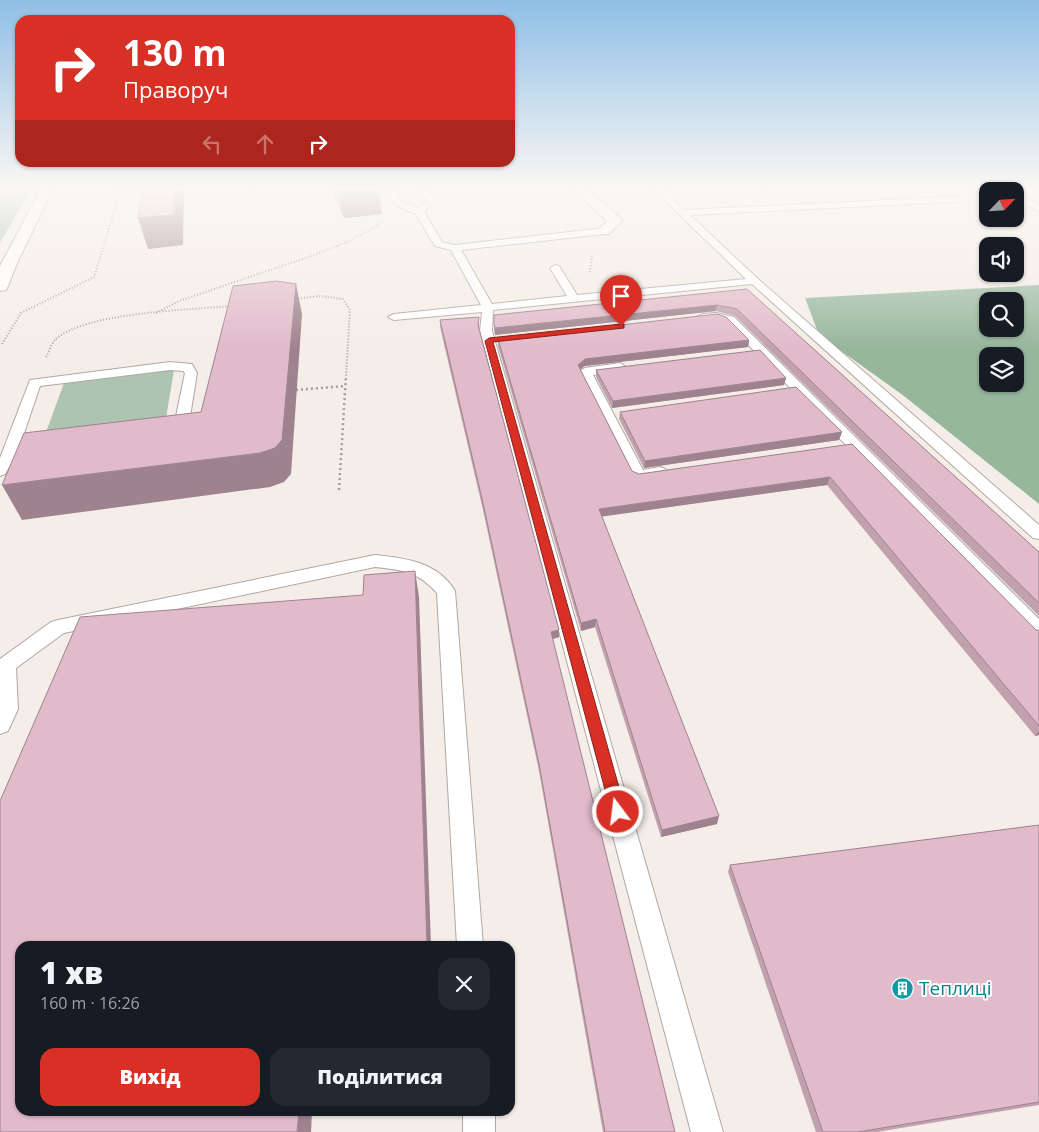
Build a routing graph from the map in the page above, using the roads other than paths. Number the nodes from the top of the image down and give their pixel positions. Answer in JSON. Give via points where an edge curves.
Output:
{"nodes":[{"id":1,"x":20,"y":242,"type":"edge"},
{"id":2,"x":437,"y":242,"type":"edge"},
{"id":3,"x":509,"y":242,"type":"edge"},
{"id":4,"x":713,"y":242,"type":"edge"},
{"id":5,"x":455,"y":248,"type":"junction"},
{"id":6,"x":555,"y":268,"type":"dead end"},
{"id":7,"x":754,"y":281,"type":"junction"},
{"id":8,"x":0,"y":286,"type":"edge"},
{"id":9,"x":579,"y":298,"type":"junction"},
{"id":10,"x":488,"y":307,"type":"junction"},
{"id":11,"x":394,"y":317,"type":"dead end"},
{"id":12,"x":686,"y":319,"type":"edge"},
{"id":13,"x":762,"y":351,"type":"junction"},
{"id":14,"x":743,"y":353,"type":"edge"},
{"id":15,"x":634,"y":366,"type":"edge"},
{"id":16,"x":799,"y":388,"type":"junction"},
{"id":17,"x":780,"y":391,"type":"edge"},
{"id":18,"x":155,"y":436,"type":"edge"},
{"id":19,"x":855,"y":444,"type":"junction"},
{"id":20,"x":836,"y":447,"type":"edge"},
{"id":21,"x":47,"y":451,"type":"edge"},
{"id":22,"x":8,"y":457,"type":"junction"},
{"id":23,"x":678,"y":469,"type":"edge"},
{"id":24,"x":0,"y":471,"type":"edge"},
{"id":25,"x":1039,"y":534,"type":"edge"},
{"id":26,"x":1039,"y":631,"type":"edge"},
{"id":27,"x":3,"y":666,"type":"edge"},
{"id":28,"x":0,"y":725,"type":"edge"},
{"id":29,"x":470,"y":941,"type":"edge"},
{"id":30,"x":479,"y":1116,"type":"edge"},
{"id":31,"x":479,"y":1132,"type":"edge"},
{"id":32,"x":707,"y":1132,"type":"edge"}],
"edges":[{"from":1,"to":8,"type":"street"},
{"from":2,"to":5,"type":"lane"},
{"from":3,"to":5,"type":"lane"},
{"from":4,"to":7,"type":"lane"},
{"from":5,"to":10,"type":"lane"},
{"from":6,"to":9,"type":"lane"},
{"from":7,"to":9,"type":"lane"},
{"from":7,"to":25,"type":"lane"},
{"from":9,"to":10,"type":"lane"},
{"from":10,"to":11,"type":"lane"},
{"from":10,"to":32,"type":"lane","via":[[486,332],[494,340]]},
{"from":12,"to":13,"type":"lane","via":[[716,316],[730,319]]},
{"from":13,"to":14,"type":"lane"},
{"from":13,"to":16,"type":"lane"},
{"from":15,"to":23,"type":"lane","via":[[585,372],[612,414],[638,475]]},
{"from":16,"to":17,"type":"lane"},
{"from":16,"to":19,"type":"lane"},
{"from":18,"to":22,"type":"lane","via":[[174,430],[182,423],[191,373],[188,367],[170,366],[36,383]]},
{"from":19,"to":20,"type":"lane"},
{"from":19,"to":26,"type":"lane"},
{"from":21,"to":22,"type":"lane"},
{"from":22,"to":24,"type":"lane"},
{"from":27,"to":28,"type":"lane","via":[[7,709]]},
{"from":27,"to":29,"type":"lane","via":[[58,627],[375,561],[420,568],[434,576],[446,591]]},
{"from":30,"to":31,"type":"lane"}]}
